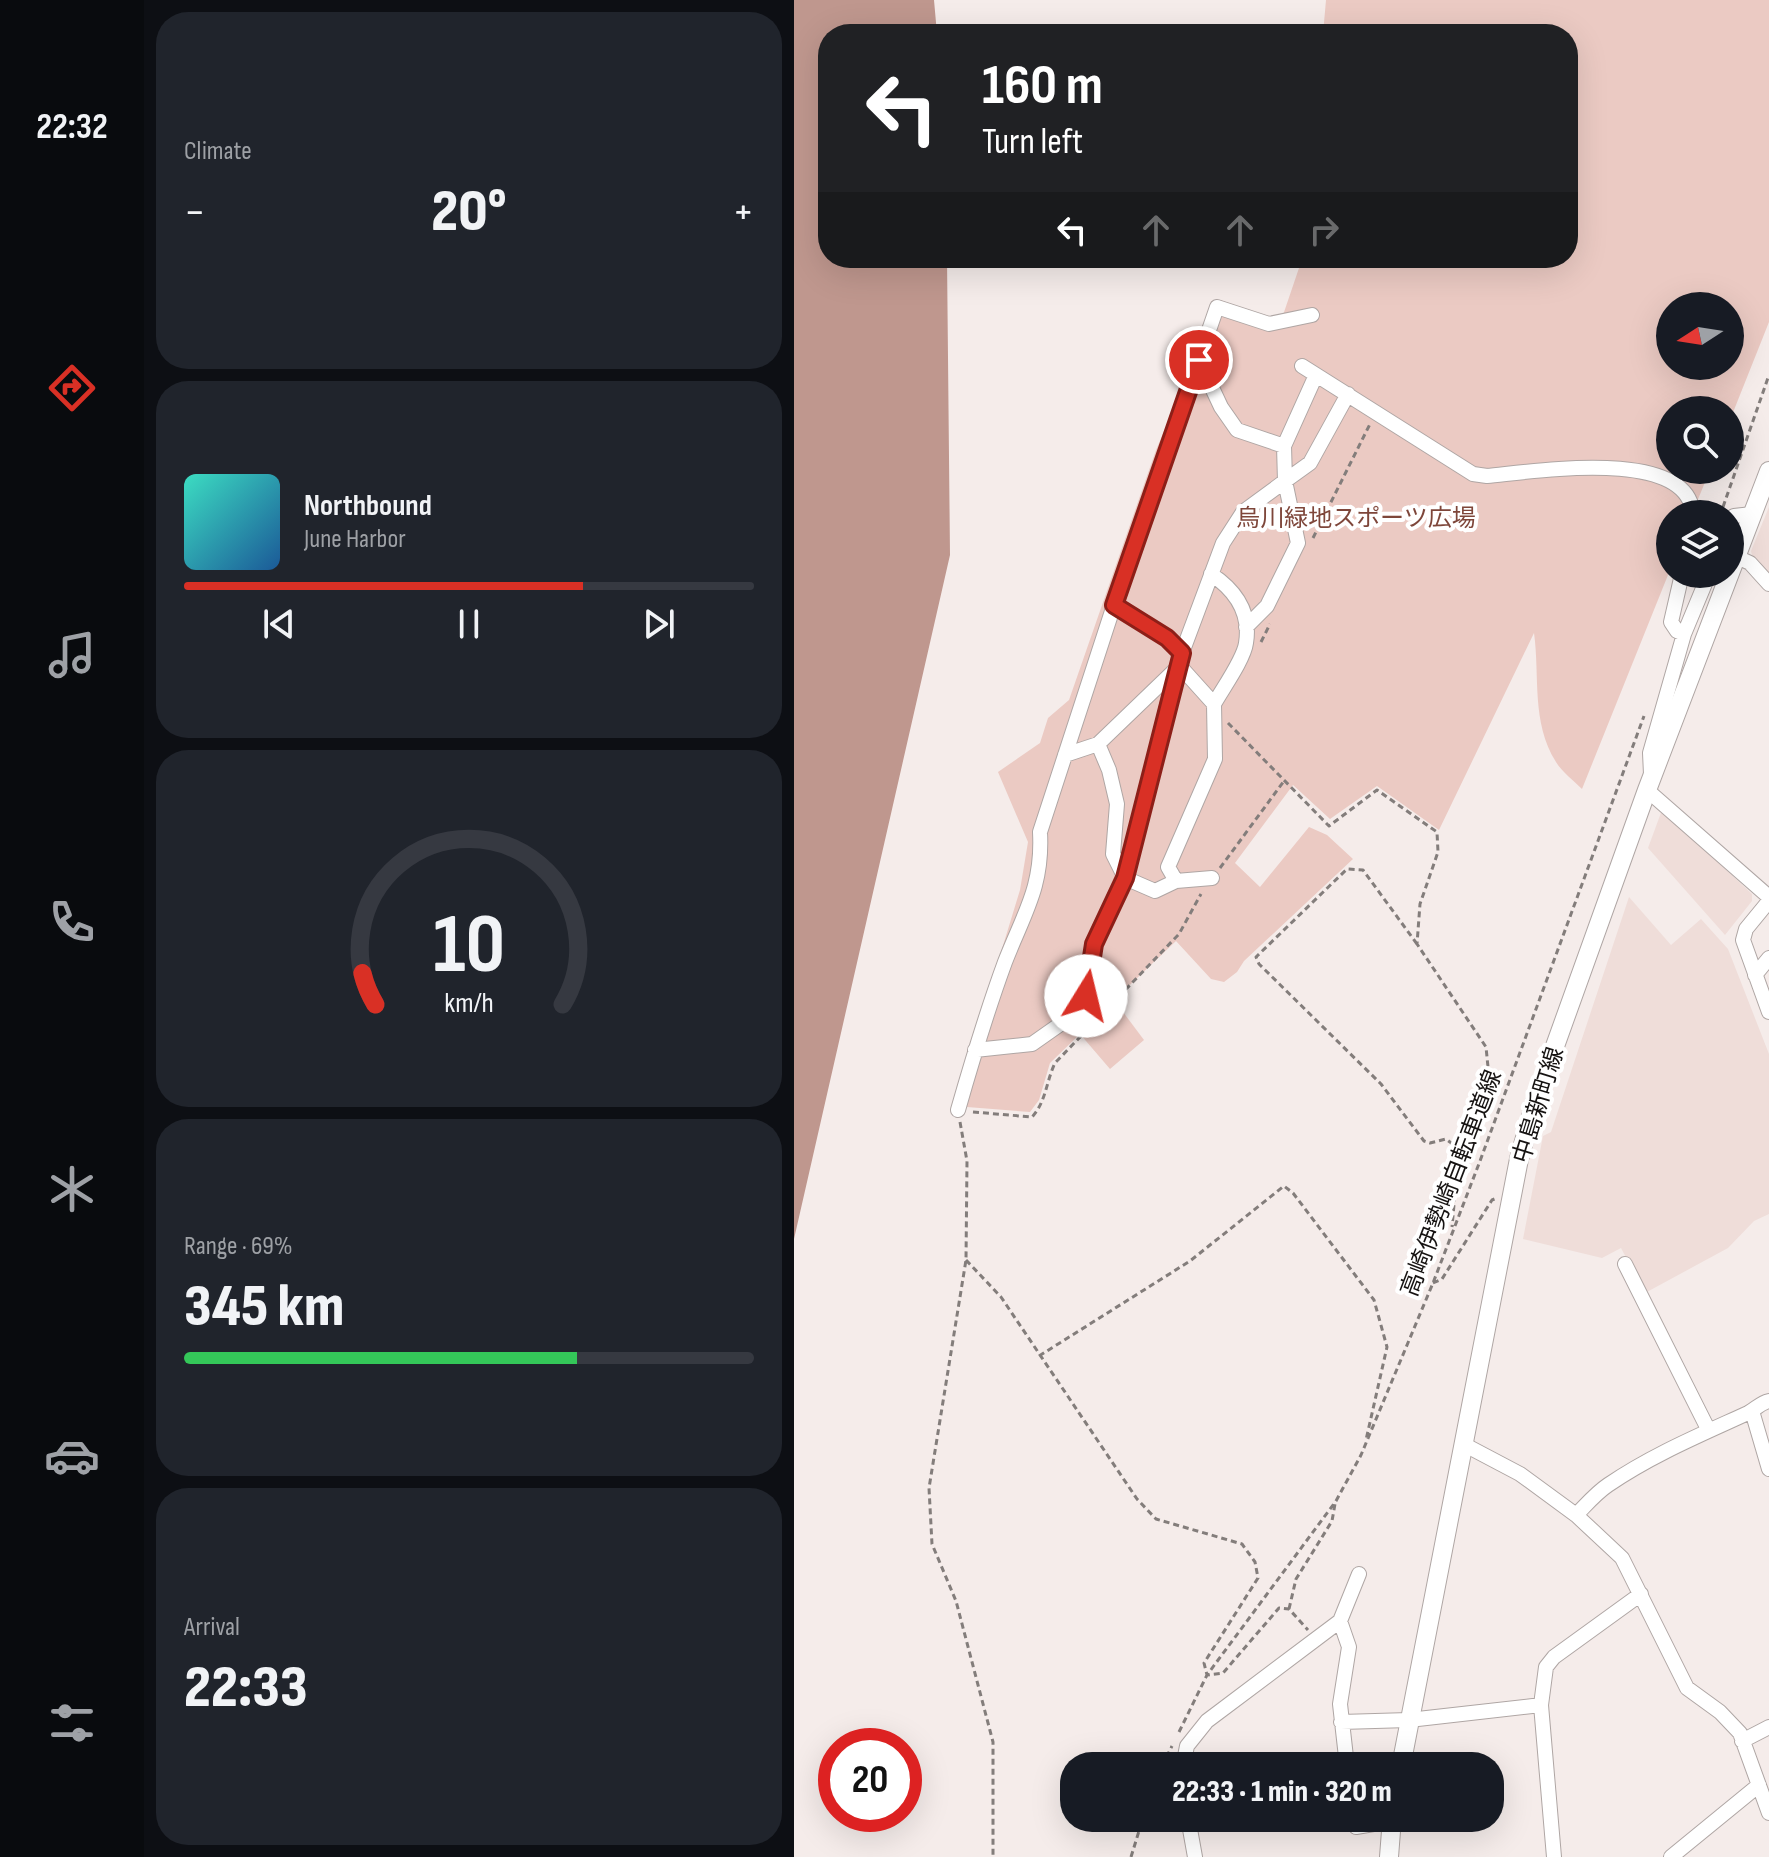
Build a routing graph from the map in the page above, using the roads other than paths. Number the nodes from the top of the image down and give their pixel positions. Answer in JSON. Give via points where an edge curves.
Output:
{"nodes":[{"id":1,"x":1312,"y":315,"type":"dead end"},
{"id":2,"x":1199,"y":360,"type":"junction"},
{"id":3,"x":1302,"y":366,"type":"dead end"},
{"id":4,"x":1316,"y":375,"type":"junction"},
{"id":5,"x":1348,"y":394,"type":"junction"},
{"id":6,"x":1284,"y":446,"type":"junction"},
{"id":7,"x":1769,"y":474,"type":"edge"},
{"id":8,"x":1285,"y":481,"type":"junction"},
{"id":9,"x":1690,"y":500,"type":"edge"},
{"id":10,"x":1752,"y":514,"type":"junction"},
{"id":11,"x":1744,"y":515,"type":"edge"},
{"id":12,"x":1744,"y":537,"type":"edge"},
{"id":13,"x":1744,"y":560,"type":"edge"},
{"id":14,"x":1211,"y":574,"type":"junction"},
{"id":15,"x":1769,"y":584,"type":"edge"},
{"id":16,"x":1679,"y":588,"type":"edge"},
{"id":17,"x":1703,"y":588,"type":"edge"},
{"id":18,"x":1725,"y":588,"type":"edge"},
{"id":19,"x":1114,"y":605,"type":"junction"},
{"id":20,"x":1246,"y":627,"type":"junction"},
{"id":21,"x":1684,"y":634,"type":"junction"},
{"id":22,"x":1179,"y":662,"type":"junction"},
{"id":23,"x":1219,"y":710,"type":"junction"},
{"id":24,"x":1098,"y":744,"type":"junction"},
{"id":25,"x":1065,"y":755,"type":"junction"},
{"id":26,"x":1649,"y":785,"type":"junction"},
{"id":27,"x":1125,"y":878,"type":"junction"},
{"id":28,"x":1212,"y":878,"type":"road end"},
{"id":29,"x":1176,"y":881,"type":"junction"},
{"id":30,"x":1767,"y":891,"type":"edge"},
{"id":31,"x":1769,"y":958,"type":"edge"},
{"id":32,"x":1755,"y":975,"type":"junction"},
{"id":33,"x":1765,"y":989,"type":"edge"},
{"id":34,"x":1769,"y":1012,"type":"edge"},
{"id":35,"x":975,"y":1050,"type":"junction"},
{"id":36,"x":958,"y":1110,"type":"road end"},
{"id":37,"x":1625,"y":1264,"type":"dead end"},
{"id":38,"x":1769,"y":1401,"type":"edge"},
{"id":39,"x":1752,"y":1411,"type":"junction"},
{"id":40,"x":1708,"y":1429,"type":"junction"},
{"id":41,"x":1465,"y":1445,"type":"junction"},
{"id":42,"x":1769,"y":1469,"type":"edge"},
{"id":43,"x":1576,"y":1515,"type":"junction"},
{"id":44,"x":1359,"y":1574,"type":"dead end"},
{"id":45,"x":1641,"y":1594,"type":"junction"},
{"id":46,"x":1340,"y":1621,"type":"junction"},
{"id":47,"x":1541,"y":1705,"type":"junction"},
{"id":48,"x":1409,"y":1720,"type":"junction"},
{"id":49,"x":1341,"y":1722,"type":"junction"},
{"id":50,"x":1769,"y":1727,"type":"edge"},
{"id":51,"x":1742,"y":1741,"type":"junction"},
{"id":52,"x":1186,"y":1752,"type":"edge"},
{"id":53,"x":1345,"y":1752,"type":"edge"},
{"id":54,"x":1403,"y":1752,"type":"edge"},
{"id":55,"x":1759,"y":1785,"type":"junction"},
{"id":56,"x":1769,"y":1813,"type":"edge"},
{"id":57,"x":1191,"y":1832,"type":"edge"},
{"id":58,"x":1390,"y":1832,"type":"edge"},
{"id":59,"x":1195,"y":1857,"type":"edge"},
{"id":60,"x":1389,"y":1857,"type":"edge"},
{"id":61,"x":1554,"y":1857,"type":"edge"},
{"id":62,"x":1671,"y":1857,"type":"edge"}],
"edges":[{"from":1,"to":2,"type":"street","via":[[1269,324],[1217,307]]},
{"from":2,"to":6,"type":"street","via":[[1237,430]]},
{"from":2,"to":19,"type":"street"},
{"from":3,"to":4,"type":"street"},
{"from":4,"to":5,"type":"street"},
{"from":4,"to":6,"type":"street"},
{"from":5,"to":8,"type":"street","via":[[1310,463]]},
{"from":5,"to":9,"type":"street","via":[[1473,474],[1634,470],[1668,479]]},
{"from":6,"to":8,"type":"street"},
{"from":7,"to":10,"type":"main road","name":"中島新町線"},
{"from":8,"to":14,"type":"street","via":[[1243,512]]},
{"from":8,"to":20,"type":"street","via":[[1298,543],[1267,606]]},
{"from":10,"to":11,"type":"street"},
{"from":10,"to":12,"type":"main road","name":"中島新町線"},
{"from":13,"to":15,"type":"street"},
{"from":14,"to":20,"type":"street","via":[[1231,587]]},
{"from":14,"to":22,"type":"street"},
{"from":16,"to":21,"type":"street","via":[[1671,622]]},
{"from":17,"to":21,"type":"street"},
{"from":18,"to":26,"type":"main road","name":"中島新町線"},
{"from":19,"to":22,"type":"street","via":[[1167,638]]},
{"from":19,"to":25,"type":"street"},
{"from":20,"to":23,"type":"street","via":[[1246,645]]},
{"from":21,"to":26,"type":"street","via":[[1650,753]]},
{"from":22,"to":23,"type":"street"},
{"from":22,"to":24,"type":"street"},
{"from":22,"to":27,"type":"street"},
{"from":23,"to":29,"type":"street","via":[[1215,759],[1168,867]]},
{"from":24,"to":25,"type":"street"},
{"from":24,"to":27,"type":"street","via":[[1117,804],[1113,854]]},
{"from":25,"to":35,"type":"street","via":[[1040,832],[1034,896]]},
{"from":26,"to":30,"type":"street"},
{"from":26,"to":41,"type":"main road","name":"中島新町線","via":[[1519,1159]]},
{"from":27,"to":29,"type":"street","via":[[1155,891]]},
{"from":27,"to":35,"type":"street","via":[[1094,944],[1086,996],[1032,1044]]},
{"from":28,"to":29,"type":"street"},
{"from":30,"to":32,"type":"street","via":[[1743,940]]},
{"from":31,"to":32,"type":"street"},
{"from":32,"to":33,"type":"street"},
{"from":33,"to":34,"type":"street"},
{"from":35,"to":36,"type":"street"},
{"from":37,"to":40,"type":"street"},
{"from":38,"to":39,"type":"street"},
{"from":39,"to":40,"type":"street"},
{"from":39,"to":42,"type":"street"},
{"from":40,"to":43,"type":"street","via":[[1606,1486]]},
{"from":41,"to":43,"type":"street","via":[[1520,1474]]},
{"from":41,"to":48,"type":"main road","name":"中島新町線"},
{"from":43,"to":45,"type":"street","via":[[1622,1558]]},
{"from":44,"to":46,"type":"street"},
{"from":45,"to":47,"type":"street","via":[[1554,1657],[1546,1667]]},
{"from":45,"to":51,"type":"street","via":[[1687,1688],[1720,1712]]},
{"from":46,"to":49,"type":"street","via":[[1349,1647]]},
{"from":46,"to":52,"type":"street","via":[[1207,1721]]},
{"from":47,"to":48,"type":"street"},
{"from":47,"to":61,"type":"street"},
{"from":48,"to":49,"type":"street"},
{"from":48,"to":54,"type":"main road","name":"中島新町線"},
{"from":49,"to":53,"type":"street"},
{"from":50,"to":51,"type":"street"},
{"from":51,"to":55,"type":"street"},
{"from":55,"to":56,"type":"street"},
{"from":55,"to":62,"type":"street"},
{"from":57,"to":59,"type":"street"},
{"from":58,"to":60,"type":"main road"}]}
